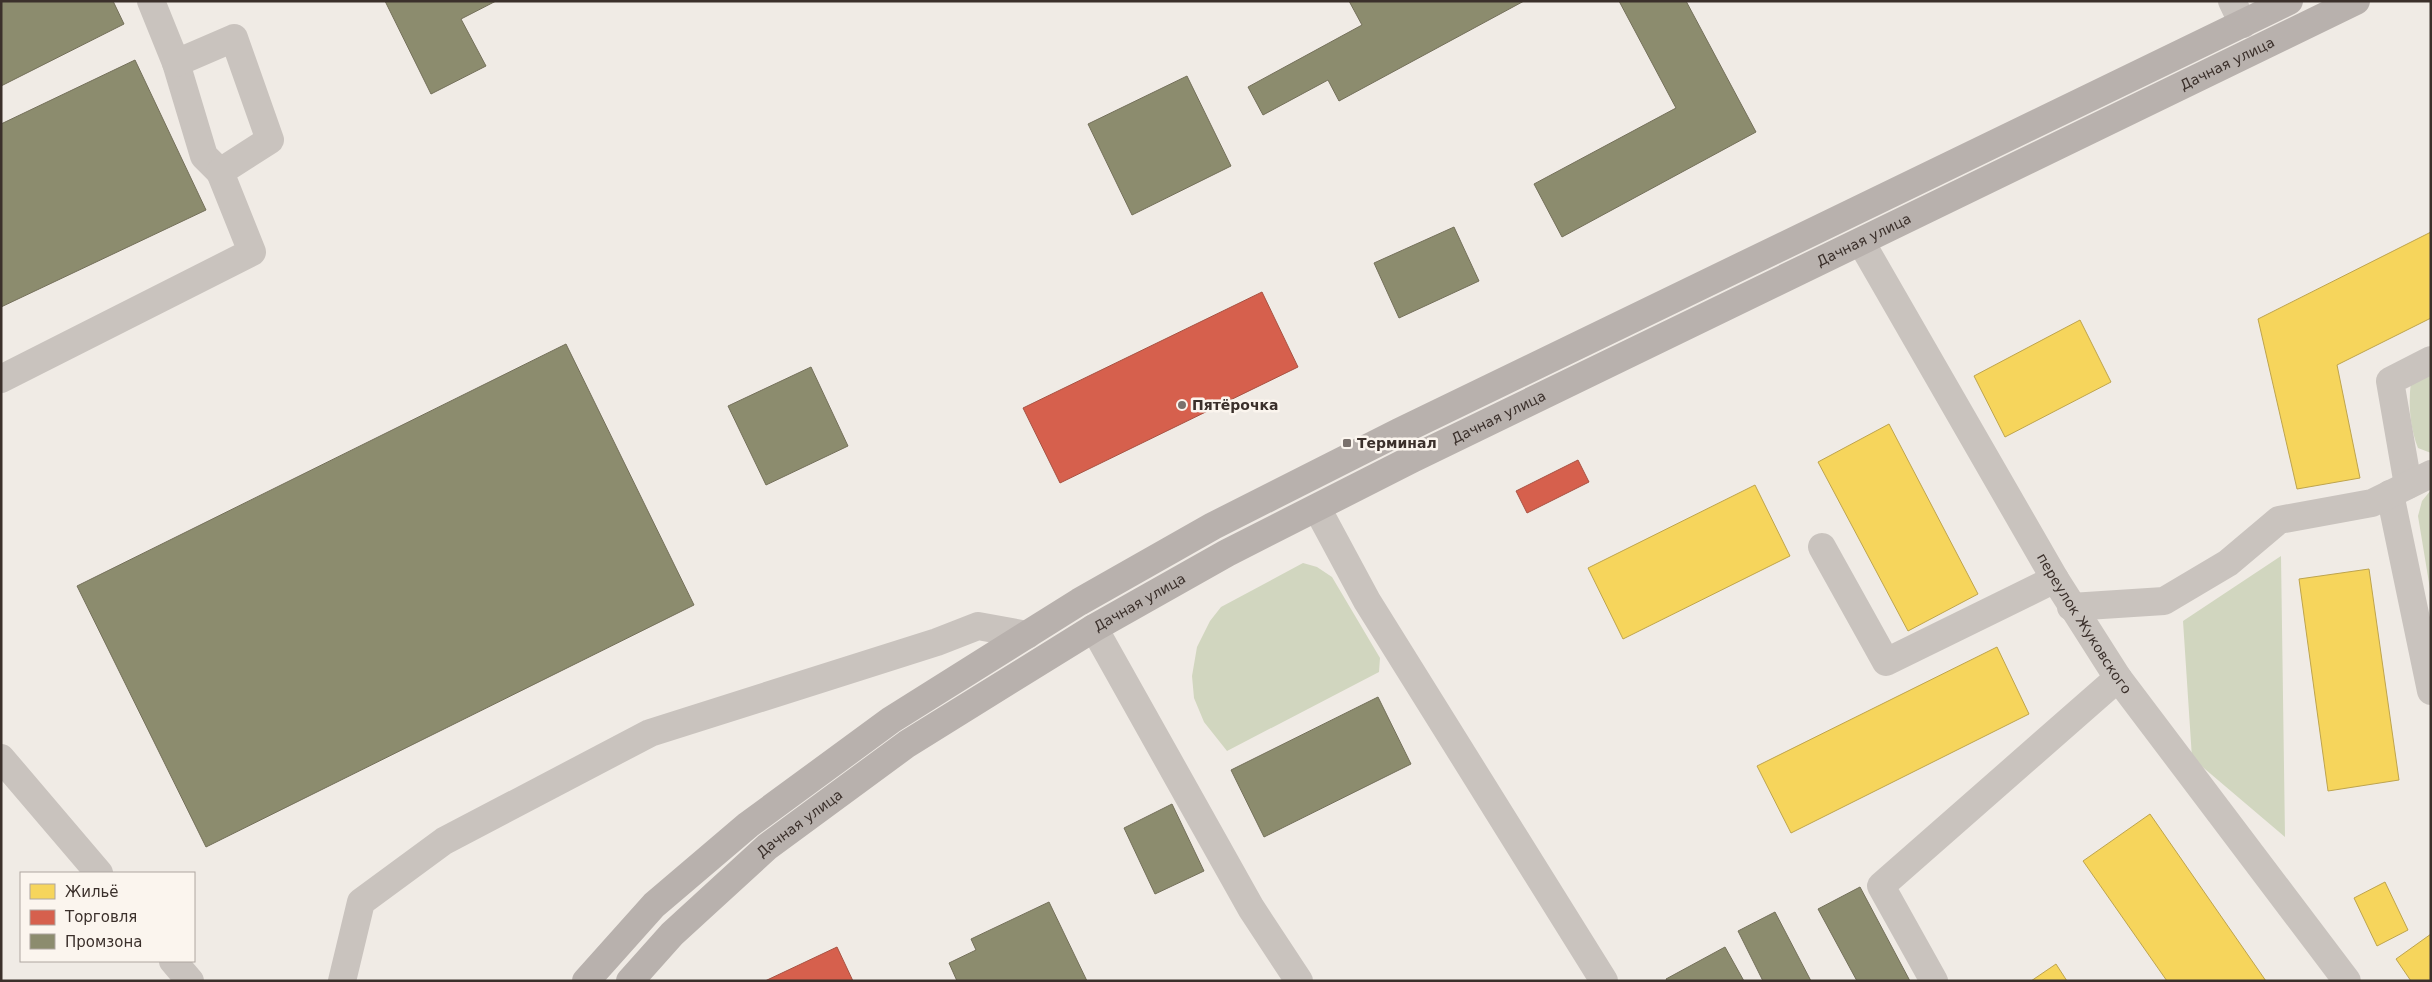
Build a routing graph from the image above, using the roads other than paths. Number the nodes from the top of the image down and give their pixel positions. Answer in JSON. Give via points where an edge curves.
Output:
{"nodes":[{"id":1,"x":151,"y":1,"type":"edge"},
{"id":2,"x":2289,"y":1,"type":"edge"},
{"id":3,"x":2356,"y":1,"type":"edge"},
{"id":4,"x":2238,"y":12,"type":"edge"},
{"id":5,"x":2258,"y":49,"type":"junction"},
{"id":6,"x":176,"y":63,"type":"junction"},
{"id":7,"x":220,"y":172,"type":"junction"},
{"id":8,"x":1848,"y":216,"type":"junction"},
{"id":9,"x":1861,"y":242,"type":"junction"},
{"id":10,"x":2431,"y":360,"type":"edge"},
{"id":11,"x":1526,"y":371,"type":"junction"},
{"id":12,"x":1,"y":379,"type":"edge"},
{"id":13,"x":1540,"y":398,"type":"junction"},
{"id":14,"x":1303,"y":481,"type":"junction"},
{"id":15,"x":2410,"y":485,"type":"edge"},
{"id":16,"x":1317,"y":508,"type":"junction"},
{"id":17,"x":1822,"y":547,"type":"dead end"},
{"id":18,"x":2055,"y":579,"type":"junction"},
{"id":19,"x":1079,"y":602,"type":"junction"},
{"id":20,"x":2072,"y":607,"type":"junction"},
{"id":21,"x":1094,"y":628,"type":"junction"},
{"id":22,"x":1027,"y":635,"type":"junction"},
{"id":23,"x":2118,"y":678,"type":"junction"},
{"id":24,"x":2431,"y":691,"type":"edge"},
{"id":25,"x":1,"y":758,"type":"edge"},
{"id":26,"x":98,"y":872,"type":"edge"},
{"id":27,"x":175,"y":962,"type":"edge"},
{"id":28,"x":190,"y":981,"type":"edge"},
{"id":29,"x":342,"y":981,"type":"edge"},
{"id":30,"x":586,"y":981,"type":"edge"},
{"id":31,"x":630,"y":981,"type":"edge"},
{"id":32,"x":1299,"y":981,"type":"edge"},
{"id":33,"x":1604,"y":981,"type":"edge"},
{"id":34,"x":1934,"y":981,"type":"edge"},
{"id":35,"x":2347,"y":981,"type":"edge"}],
"edges":[{"from":1,"to":6,"type":"street"},
{"from":2,"to":4,"type":"main road"},
{"from":3,"to":5,"type":"main road","name":"Дачная улица"},
{"from":4,"to":5,"type":"main road"},
{"from":4,"to":8,"type":"main road"},
{"from":5,"to":9,"type":"main road","name":"Дачная улица"},
{"from":6,"to":7,"type":"street","via":[[204,156]]},
{"from":6,"to":7,"type":"street","via":[[234,38],[270,140]]},
{"from":7,"to":12,"type":"street","via":[[252,252]]},
{"from":8,"to":9,"type":"main road"},
{"from":8,"to":11,"type":"main road"},
{"from":9,"to":13,"type":"main road","name":"Дачная улица"},
{"from":9,"to":18,"type":"street","name":"переулок Жуковского"},
{"from":10,"to":15,"type":"street","via":[[2390,380]]},
{"from":11,"to":13,"type":"main road"},
{"from":11,"to":14,"type":"main road"},
{"from":13,"to":16,"type":"main road","name":"Дачная улица"},
{"from":14,"to":16,"type":"main road"},
{"from":14,"to":19,"type":"main road","via":[[1213,526]]},
{"from":15,"to":20,"type":"street","via":[[2372,503],[2279,520],[2228,563],[2164,602]]},
{"from":15,"to":24,"type":"street"},
{"from":16,"to":21,"type":"main road","name":"Дачная улица","via":[[1227,553]]},
{"from":16,"to":33,"type":"street","via":[[1367,601]]},
{"from":17,"to":18,"type":"street","via":[[1886,662]]},
{"from":18,"to":20,"type":"street","name":"переулок Жуковского"},
{"from":19,"to":21,"type":"main road"},
{"from":19,"to":22,"type":"main road"},
{"from":20,"to":23,"type":"street","name":"переулок Жуковского"},
{"from":21,"to":31,"type":"main road","name":"Дачная улица","via":[[907,744],[767,847],[672,934]]},
{"from":21,"to":32,"type":"street","via":[[1250,908]]},
{"from":22,"to":29,"type":"street","via":[[978,626],[650,733],[444,842],[361,902]]},
{"from":22,"to":30,"type":"main road","via":[[891,720],[748,824],[654,906]]},
{"from":23,"to":34,"type":"street","via":[[1881,886]]},
{"from":23,"to":35,"type":"street","name":"переулок Жуковского"},
{"from":25,"to":26,"type":"street"},
{"from":27,"to":28,"type":"street"}]}
